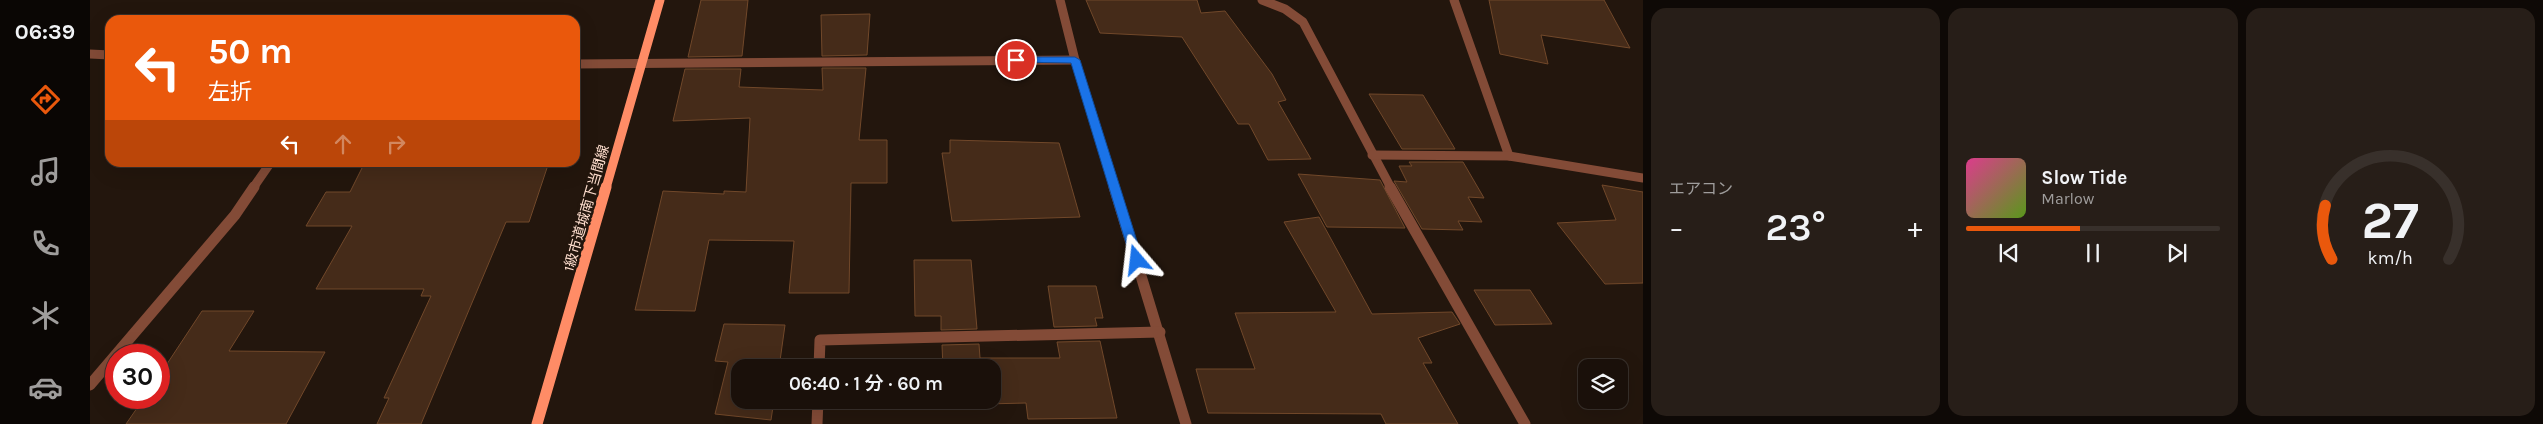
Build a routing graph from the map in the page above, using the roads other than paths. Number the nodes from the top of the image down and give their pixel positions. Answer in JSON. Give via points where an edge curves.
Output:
{"nodes":[{"id":1,"x":660,"y":0,"type":"edge"},
{"id":2,"x":1060,"y":0,"type":"edge"},
{"id":3,"x":1262,"y":0,"type":"edge"},
{"id":4,"x":1454,"y":0,"type":"edge"},
{"id":5,"x":90,"y":54,"type":"edge"},
{"id":6,"x":105,"y":55,"type":"edge"},
{"id":7,"x":1075,"y":60,"type":"junction"},
{"id":8,"x":580,"y":64,"type":"edge"},
{"id":9,"x":642,"y":64,"type":"junction"},
{"id":10,"x":1372,"y":155,"type":"junction"},
{"id":11,"x":1508,"y":156,"type":"junction"},
{"id":12,"x":268,"y":167,"type":"edge"},
{"id":13,"x":1643,"y":178,"type":"edge"},
{"id":14,"x":1160,"y":332,"type":"junction"},
{"id":15,"x":819,"y":359,"type":"edge"},
{"id":16,"x":90,"y":386,"type":"edge"},
{"id":17,"x":818,"y":409,"type":"edge"},
{"id":18,"x":537,"y":424,"type":"edge"},
{"id":19,"x":817,"y":424,"type":"edge"},
{"id":20,"x":1186,"y":424,"type":"edge"},
{"id":21,"x":1525,"y":424,"type":"edge"}],
"edges":[{"from":1,"to":9,"type":"street","name":"1級市道城南下当間線"},
{"from":2,"to":7,"type":"street"},
{"from":3,"to":10,"type":"street","via":[[1303,22]]},
{"from":4,"to":11,"type":"street"},
{"from":5,"to":6,"type":"street"},
{"from":7,"to":9,"type":"street"},
{"from":7,"to":14,"type":"street"},
{"from":8,"to":9,"type":"street"},
{"from":9,"to":18,"type":"street","name":"1級市道城南下当間線"},
{"from":10,"to":11,"type":"street"},
{"from":10,"to":21,"type":"street"},
{"from":11,"to":13,"type":"street"},
{"from":12,"to":16,"type":"street","via":[[235,215]]},
{"from":14,"to":15,"type":"street","via":[[820,340]]},
{"from":14,"to":20,"type":"street"},
{"from":17,"to":19,"type":"street"}]}
